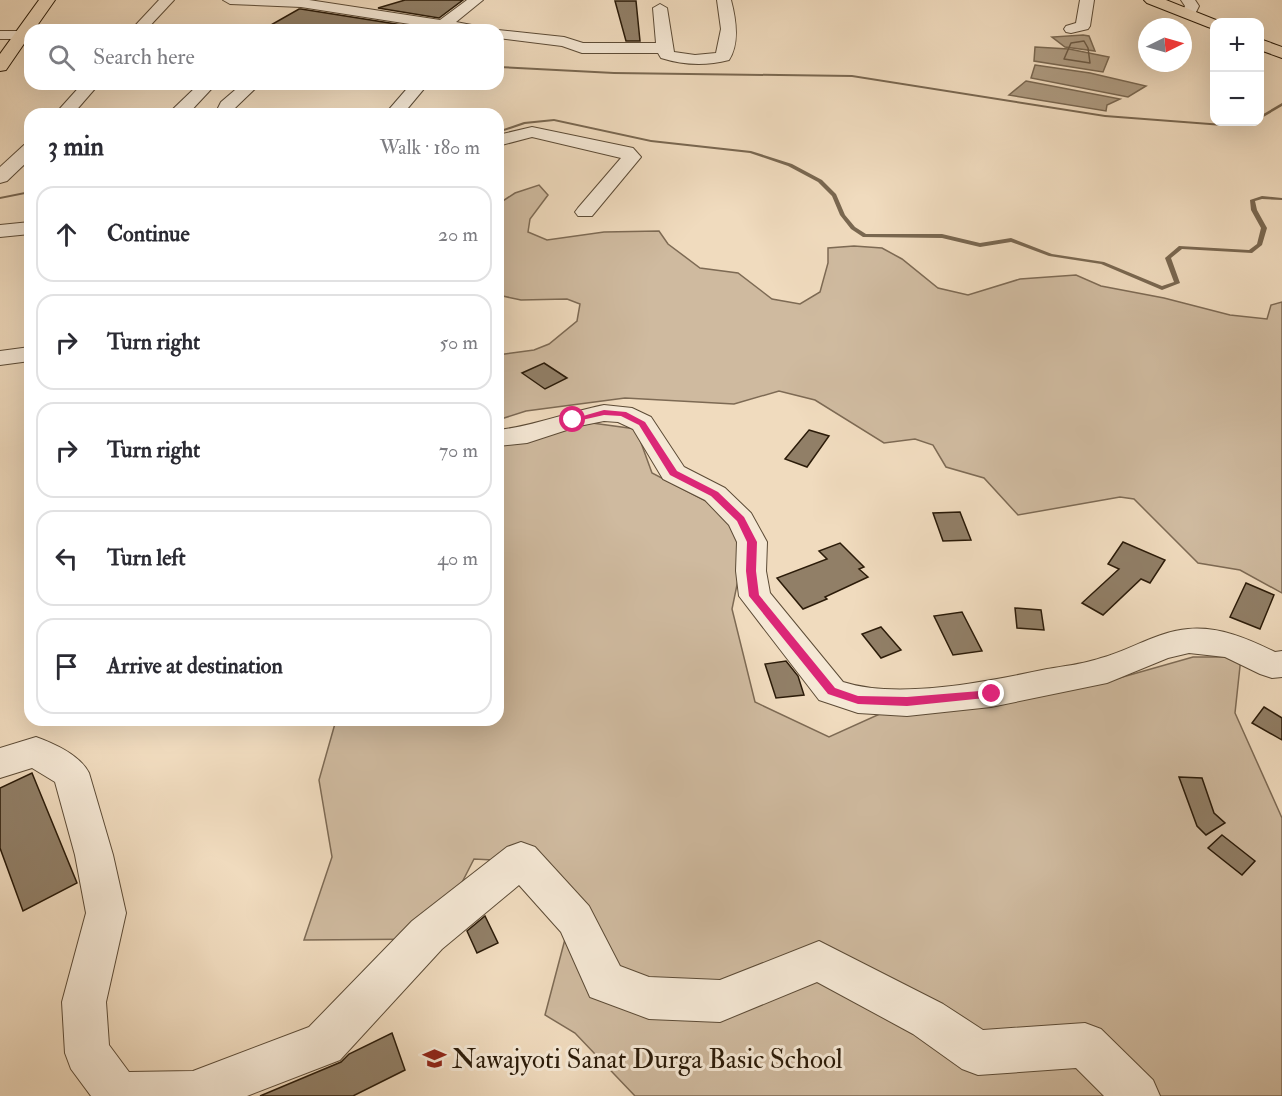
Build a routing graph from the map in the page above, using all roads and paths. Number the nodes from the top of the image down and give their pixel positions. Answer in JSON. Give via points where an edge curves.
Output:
{"nodes":[{"id":1,"x":47,"y":0,"type":"edge"},
{"id":2,"x":167,"y":0,"type":"edge"},
{"id":3,"x":230,"y":0,"type":"edge"},
{"id":4,"x":476,"y":0,"type":"edge"},
{"id":5,"x":723,"y":0,"type":"edge"},
{"id":6,"x":1087,"y":0,"type":"edge"},
{"id":7,"x":1152,"y":0,"type":"edge"},
{"id":8,"x":1188,"y":6,"type":"edge"},
{"id":9,"x":660,"y":8,"type":"dead end"},
{"id":10,"x":1210,"y":21,"type":"edge"},
{"id":11,"x":33,"y":24,"type":"edge"},
{"id":12,"x":144,"y":24,"type":"edge"},
{"id":13,"x":444,"y":24,"type":"joint"},
{"id":14,"x":1071,"y":29,"type":"dead end"},
{"id":15,"x":0,"y":35,"type":"edge"},
{"id":16,"x":24,"y":35,"type":"edge"},
{"id":17,"x":504,"y":35,"type":"edge"},
{"id":18,"x":514,"y":36,"type":"junction"},
{"id":19,"x":24,"y":37,"type":"edge"},
{"id":20,"x":504,"y":42,"type":"edge"},
{"id":21,"x":1264,"y":46,"type":"edge"},
{"id":22,"x":663,"y":48,"type":"junction"},
{"id":23,"x":1282,"y":53,"type":"edge"},
{"id":24,"x":0,"y":66,"type":"edge"},
{"id":25,"x":86,"y":90,"type":"edge"},
{"id":26,"x":202,"y":90,"type":"edge"},
{"id":27,"x":245,"y":90,"type":"edge"},
{"id":28,"x":415,"y":90,"type":"edge"},
{"id":29,"x":69,"y":108,"type":"edge"},
{"id":30,"x":184,"y":108,"type":"edge"},
{"id":31,"x":227,"y":108,"type":"edge"},
{"id":32,"x":399,"y":108,"type":"edge"},
{"id":33,"x":504,"y":139,"type":"edge"},
{"id":34,"x":24,"y":155,"type":"edge"},
{"id":35,"x":0,"y":177,"type":"edge"},
{"id":36,"x":585,"y":212,"type":"dead end"},
{"id":37,"x":24,"y":229,"type":"edge"},
{"id":38,"x":0,"y":231,"type":"edge"},
{"id":39,"x":24,"y":355,"type":"edge"},
{"id":40,"x":0,"y":358,"type":"edge"},
{"id":41,"x":504,"y":437,"type":"edge"},
{"id":42,"x":1282,"y":664,"type":"edge"},
{"id":43,"x":0,"y":764,"type":"edge"},
{"id":44,"x":193,"y":1095,"type":"edge"},
{"id":45,"x":1137,"y":1096,"type":"edge"}],
"edges":[{"from":1,"to":11,"type":"main road"},
{"from":2,"to":12,"type":"street"},
{"from":3,"to":13,"type":"street","via":[[301,3]]},
{"from":4,"to":13,"type":"street"},
{"from":5,"to":22,"type":"street","via":[[727,11],[723,57],[674,58]]},
{"from":6,"to":14,"type":"street","via":[[1083,26]]},
{"from":7,"to":8,"type":"main road"},
{"from":8,"to":10,"type":"main road"},
{"from":9,"to":22,"type":"street","via":[[666,37]]},
{"from":15,"to":16,"type":"street"},
{"from":17,"to":18,"type":"street"},
{"from":18,"to":20,"type":"street"},
{"from":18,"to":22,"type":"street","via":[[582,48]]},
{"from":19,"to":24,"type":"main road"},
{"from":21,"to":23,"type":"main road"},
{"from":25,"to":29,"type":"street"},
{"from":26,"to":30,"type":"street"},
{"from":27,"to":31,"type":"street"},
{"from":28,"to":32,"type":"street"},
{"from":33,"to":36,"type":"street","via":[[532,132],[632,156]]},
{"from":34,"to":35,"type":"street"},
{"from":37,"to":38,"type":"street"},
{"from":39,"to":40,"type":"street"},
{"from":41,"to":42,"type":"street","via":[[527,435],[604,413],[623,414],[642,423],[674,473],[715,494],[741,520],[752,542],[754,596],[831,691],[858,700],[907,702],[992,694],[1107,670],[1161,647],[1189,642],[1230,645],[1272,665]]},
{"from":43,"to":44,"type":"street","via":[[36,752],[71,773],[106,913],[84,1002],[87,1053],[118,1095]]},
{"from":44,"to":45,"type":"street","via":[[324,1044],[427,935],[521,859],[575,919],[605,982],[649,998],[720,1001],[819,961],[928,1019],[978,1053],[1085,1046]]}]}
